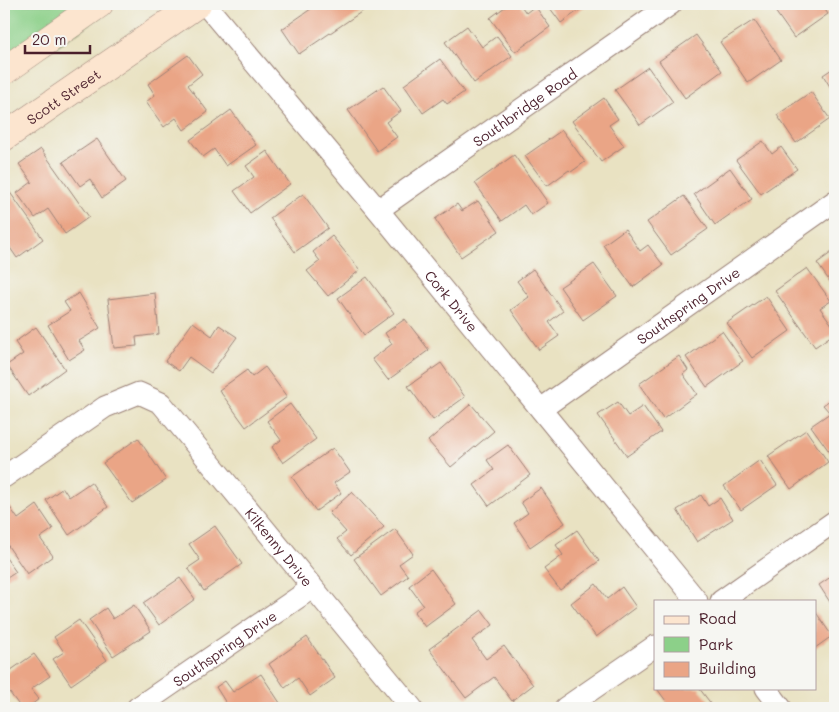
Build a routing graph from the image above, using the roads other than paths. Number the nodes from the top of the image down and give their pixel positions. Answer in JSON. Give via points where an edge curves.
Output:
{"nodes":[{"id":1,"x":99,"y":4,"type":"edge"},
{"id":2,"x":197,"y":4,"type":"edge"},
{"id":3,"x":205,"y":4,"type":"edge"},
{"id":4,"x":671,"y":4,"type":"edge"},
{"id":5,"x":4,"y":71,"type":"edge"},
{"id":6,"x":4,"y":137,"type":"edge"},
{"id":7,"x":835,"y":200,"type":"edge"},
{"id":8,"x":378,"y":210,"type":"junction"},
{"id":9,"x":541,"y":409,"type":"junction"},
{"id":10,"x":4,"y":477,"type":"edge"},
{"id":11,"x":835,"y":521,"type":"edge"},
{"id":12,"x":312,"y":588,"type":"junction"},
{"id":13,"x":696,"y":600,"type":"edge"},
{"id":14,"x":722,"y":600,"type":"edge"},
{"id":15,"x":654,"y":647,"type":"edge"},
{"id":16,"x":768,"y":690,"type":"edge"},
{"id":17,"x":137,"y":708,"type":"edge"},
{"id":18,"x":412,"y":708,"type":"edge"},
{"id":19,"x":565,"y":708,"type":"edge"},
{"id":20,"x":782,"y":708,"type":"edge"}],
"edges":[{"from":1,"to":5,"type":"main road"},
{"from":2,"to":6,"type":"main road","name":"Scott Street"},
{"from":3,"to":8,"type":"street","name":"Cork Drive"},
{"from":4,"to":8,"type":"street","name":"Southbridge Road"},
{"from":7,"to":9,"type":"street","name":"Southspring Drive"},
{"from":8,"to":9,"type":"street","name":"Cork Drive"},
{"from":9,"to":13,"type":"street","name":"Cork Drive"},
{"from":10,"to":12,"type":"street","name":"Kilkenny Drive","via":[[105,406],[139,393],[161,403]]},
{"from":11,"to":14,"type":"street"},
{"from":12,"to":17,"type":"street","name":"Southspring Drive"},
{"from":12,"to":18,"type":"street","name":"Kilkenny Drive"},
{"from":15,"to":19,"type":"street"},
{"from":16,"to":20,"type":"street"}]}
